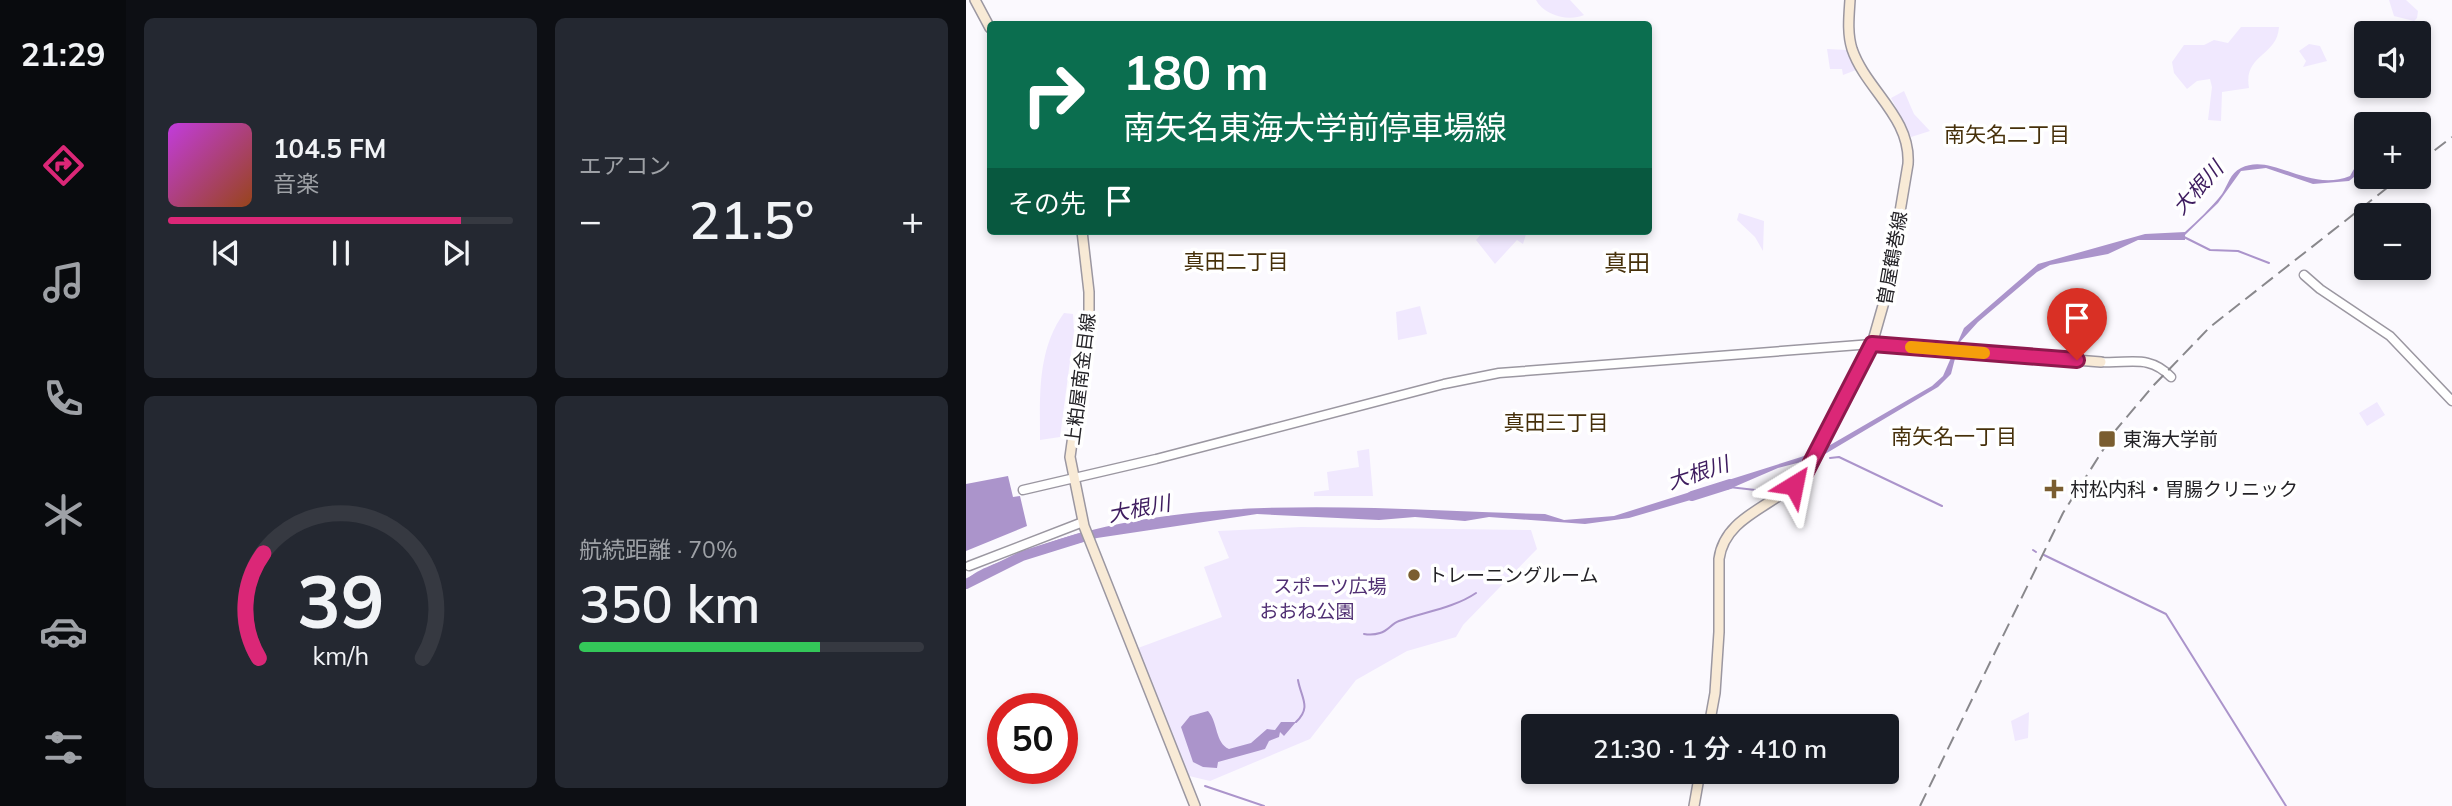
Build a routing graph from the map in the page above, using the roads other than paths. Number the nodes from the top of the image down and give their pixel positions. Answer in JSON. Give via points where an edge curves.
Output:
{"nodes":[{"id":1,"x":975,"y":0,"type":"edge"},
{"id":2,"x":1850,"y":0,"type":"edge"},
{"id":3,"x":987,"y":22,"type":"edge"},
{"id":4,"x":1082,"y":235,"type":"edge"},
{"id":5,"x":2304,"y":275,"type":"dead end"},
{"id":6,"x":1872,"y":344,"type":"junction"},
{"id":7,"x":2101,"y":362,"type":"joint"},
{"id":8,"x":2171,"y":377,"type":"dead end"},
{"id":9,"x":2452,"y":401,"type":"edge"},
{"id":10,"x":1073,"y":480,"type":"junction"},
{"id":11,"x":1023,"y":490,"type":"dead end"},
{"id":12,"x":1083,"y":524,"type":"junction"},
{"id":13,"x":970,"y":566,"type":"dead end"},
{"id":14,"x":1711,"y":714,"type":"edge"},
{"id":15,"x":1698,"y":784,"type":"edge"},
{"id":16,"x":1195,"y":806,"type":"edge"},
{"id":17,"x":1693,"y":806,"type":"edge"}],
"edges":[{"from":1,"to":3,"type":"main road"},
{"from":2,"to":6,"type":"main road","name":"曽屋鶴巻線","via":[[1853,50],[1901,126],[1909,158],[1886,295]]},
{"from":4,"to":10,"type":"main road","name":"上粕屋南金目線","via":[[1088,320],[1071,440]]},
{"from":5,"to":9,"type":"street","via":[[2390,337]]},
{"from":6,"to":7,"type":"main road"},
{"from":6,"to":10,"type":"street","via":[[1499,373]]},
{"from":6,"to":14,"type":"main road","name":"曽屋鶴巻線","via":[[1807,469],[1794,485],[1732,528],[1722,545]]},
{"from":7,"to":8,"type":"street","via":[[2147,361]]},
{"from":10,"to":11,"type":"street"},
{"from":10,"to":12,"type":"main road","name":"上粕屋南金目線"},
{"from":12,"to":13,"type":"street"},
{"from":12,"to":16,"type":"main road","name":"上粕屋南金目線"},
{"from":15,"to":17,"type":"main road"}]}
